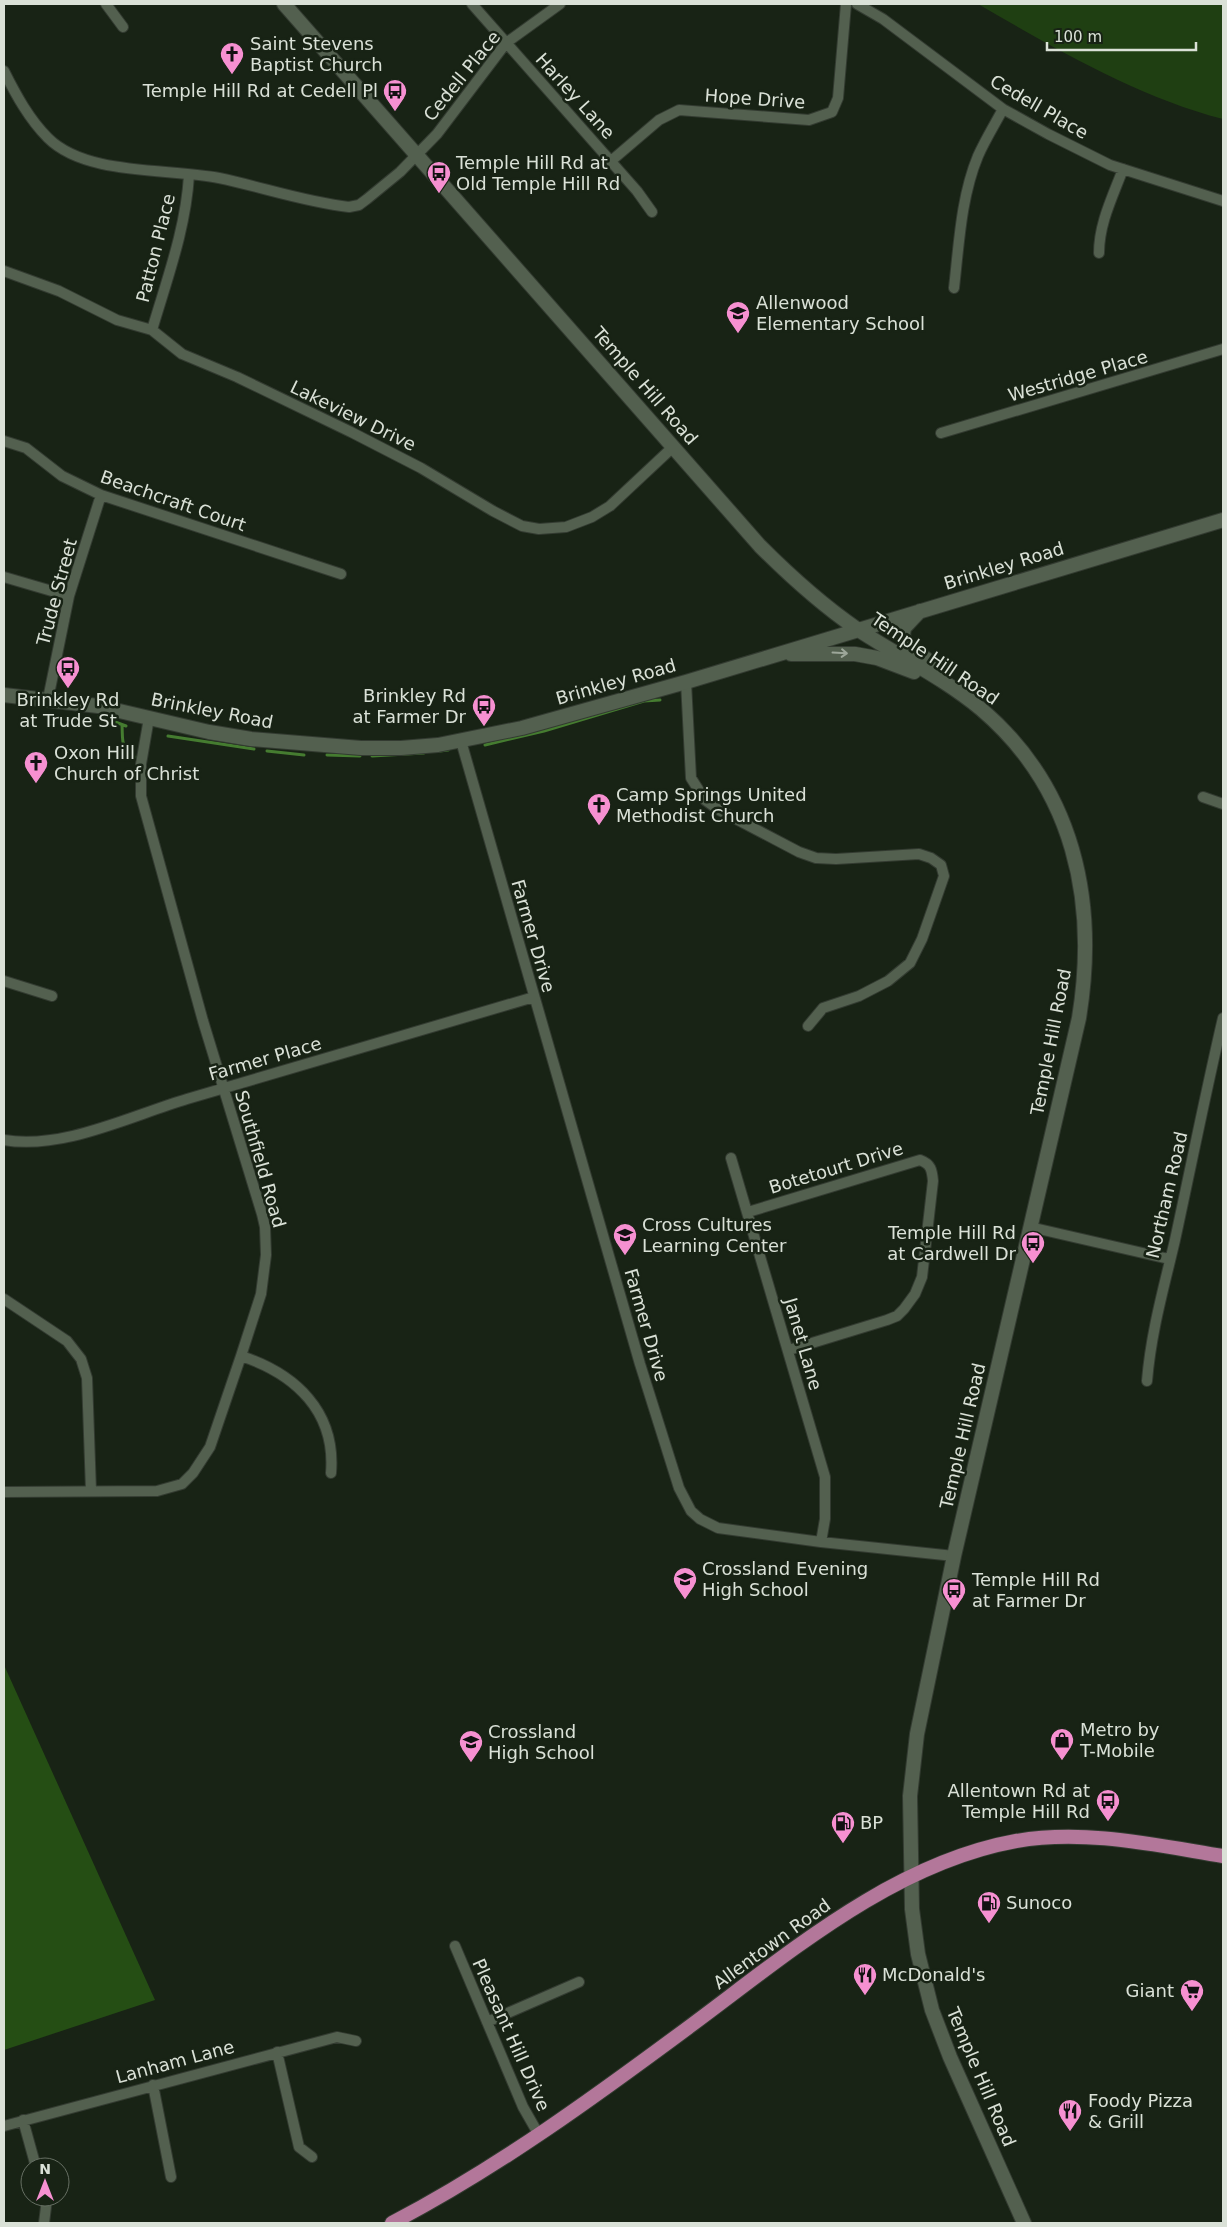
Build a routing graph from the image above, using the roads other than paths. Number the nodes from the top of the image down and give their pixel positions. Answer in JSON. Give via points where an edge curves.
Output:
{"nodes":[{"id":1,"x":106,"y":4,"type":"edge"},
{"id":2,"x":284,"y":4,"type":"edge"},
{"id":3,"x":472,"y":4,"type":"edge"},
{"id":4,"x":560,"y":4,"type":"edge"},
{"id":5,"x":846,"y":4,"type":"edge"},
{"id":6,"x":857,"y":4,"type":"edge"},
{"id":7,"x":123,"y":27,"type":"dead end"},
{"id":8,"x":506,"y":43,"type":"junction"},
{"id":9,"x":4,"y":71,"type":"edge"},
{"id":10,"x":1003,"y":109,"type":"junction"},
{"id":11,"x":417,"y":155,"type":"junction"},
{"id":12,"x":611,"y":161,"type":"junction"},
{"id":13,"x":1123,"y":169,"type":"junction"},
{"id":14,"x":189,"y":174,"type":"junction"},
{"id":15,"x":1223,"y":201,"type":"edge"},
{"id":16,"x":652,"y":212,"type":"dead end"},
{"id":17,"x":1099,"y":253,"type":"dead end"},
{"id":18,"x":4,"y":272,"type":"edge"},
{"id":19,"x":954,"y":288,"type":"dead end"},
{"id":20,"x":152,"y":330,"type":"junction"},
{"id":21,"x":1223,"y":349,"type":"edge"},
{"id":22,"x":941,"y":433,"type":"dead end"},
{"id":23,"x":4,"y":441,"type":"edge"},
{"id":24,"x":673,"y":447,"type":"junction"},
{"id":25,"x":101,"y":495,"type":"junction"},
{"id":26,"x":1223,"y":520,"type":"edge"},
{"id":27,"x":341,"y":574,"type":"dead end"},
{"id":28,"x":4,"y":577,"type":"edge"},
{"id":29,"x":69,"y":596,"type":"junction"},
{"id":30,"x":921,"y":611,"type":"junction"},
{"id":31,"x":856,"y":629,"type":"junction"},
{"id":32,"x":773,"y":655,"type":"junction"},
{"id":33,"x":686,"y":682,"type":"junction"},
{"id":34,"x":942,"y":683,"type":"junction"},
{"id":35,"x":4,"y":695,"type":"edge"},
{"id":36,"x":48,"y":699,"type":"junction"},
{"id":37,"x":149,"y":718,"type":"junction"},
{"id":38,"x":461,"y":741,"type":"junction"},
{"id":39,"x":1203,"y":797,"type":"dead end"},
{"id":40,"x":1223,"y":804,"type":"edge"},
{"id":41,"x":4,"y":981,"type":"edge"},
{"id":42,"x":52,"y":996,"type":"dead end"},
{"id":43,"x":534,"y":998,"type":"junction"},
{"id":44,"x":1223,"y":1018,"type":"edge"},
{"id":45,"x":808,"y":1026,"type":"dead end"},
{"id":46,"x":222,"y":1089,"type":"junction"},
{"id":47,"x":4,"y":1140,"type":"edge"},
{"id":48,"x":730,"y":1158,"type":"dead end"},
{"id":49,"x":748,"y":1212,"type":"junction"},
{"id":50,"x":1030,"y":1227,"type":"junction"},
{"id":51,"x":1169,"y":1259,"type":"junction"},
{"id":52,"x":4,"y":1299,"type":"edge"},
{"id":53,"x":789,"y":1350,"type":"junction"},
{"id":54,"x":242,"y":1356,"type":"junction"},
{"id":55,"x":1147,"y":1381,"type":"dead end"},
{"id":56,"x":331,"y":1473,"type":"dead end"},
{"id":57,"x":92,"y":1491,"type":"junction"},
{"id":58,"x":4,"y":1492,"type":"edge"},
{"id":59,"x":821,"y":1542,"type":"junction"},
{"id":60,"x":954,"y":1556,"type":"junction"},
{"id":61,"x":1223,"y":1856,"type":"edge"},
{"id":62,"x":911,"y":1878,"type":"junction"},
{"id":63,"x":455,"y":1946,"type":"dead end"},
{"id":64,"x":579,"y":1982,"type":"dead end"},
{"id":65,"x":487,"y":2022,"type":"junction"},
{"id":66,"x":356,"y":2041,"type":"dead end"},
{"id":67,"x":277,"y":2052,"type":"junction"},
{"id":68,"x":153,"y":2085,"type":"junction"},
{"id":69,"x":22,"y":2120,"type":"junction"},
{"id":70,"x":4,"y":2126,"type":"edge"},
{"id":71,"x":539,"y":2135,"type":"junction"},
{"id":72,"x":33,"y":2157,"type":"edge"},
{"id":73,"x":312,"y":2157,"type":"dead end"},
{"id":74,"x":171,"y":2177,"type":"dead end"},
{"id":75,"x":46,"y":2207,"type":"edge"},
{"id":76,"x":44,"y":2223,"type":"edge"},
{"id":77,"x":392,"y":2223,"type":"edge"},
{"id":78,"x":1024,"y":2223,"type":"edge"}],
"edges":[{"from":1,"to":7,"type":"street"},
{"from":2,"to":11,"type":"main road","name":"Temple Hill Road"},
{"from":3,"to":8,"type":"street","name":"Harley Lane"},
{"from":4,"to":8,"type":"street","name":"Cedell Place"},
{"from":5,"to":12,"type":"street","name":"Hope Drive","via":[[838,98],[832,112],[809,120],[679,110],[659,120]]},
{"from":6,"to":10,"type":"street","name":"Cedell Place","via":[[883,19]]},
{"from":8,"to":11,"type":"street","name":"Cedell Place"},
{"from":8,"to":12,"type":"street","name":"Harley Lane"},
{"from":9,"to":14,"type":"street","name":"Cedell Place","via":[[33,121],[49,140],[65,150],[108,165]]},
{"from":10,"to":13,"type":"street","name":"Cedell Place","via":[[1082,152]]},
{"from":10,"to":19,"type":"street","via":[[972,172]]},
{"from":11,"to":14,"type":"street","name":"Cedell Place","via":[[367,199],[349,207]]},
{"from":11,"to":24,"type":"main road","name":"Temple Hill Road"},
{"from":12,"to":16,"type":"street","name":"Harley Lane"},
{"from":13,"to":15,"type":"street","name":"Cedell Place"},
{"from":13,"to":17,"type":"street","via":[[1103,224]]},
{"from":14,"to":20,"type":"street","name":"Patton Place","via":[[179,236]]},
{"from":18,"to":20,"type":"street","name":"Lakeview Drive","via":[[59,290],[117,320]]},
{"from":20,"to":24,"type":"street","name":"Lakeview Drive","via":[[182,354],[351,432],[529,528],[566,527],[592,517],[610,506]]},
{"from":21,"to":22,"type":"street","name":"Westridge Place"},
{"from":23,"to":25,"type":"street","name":"Beachcraft Court","via":[[26,448],[62,476]]},
{"from":24,"to":31,"type":"main road","name":"Temple Hill Road","via":[[766,552],[814,597]]},
{"from":25,"to":27,"type":"street","name":"Beachcraft Court"},
{"from":25,"to":29,"type":"street","name":"Trude Street"},
{"from":26,"to":30,"type":"main road","name":"Brinkley Road"},
{"from":28,"to":29,"type":"street"},
{"from":29,"to":36,"type":"street","name":"Trude Street"},
{"from":30,"to":31,"type":"main road","name":"Brinkley Road"},
{"from":30,"to":34,"type":"main road","via":[[904,628],[903,635],[906,643],[930,662]]},
{"from":31,"to":32,"type":"main road","name":"Brinkley Road"},
{"from":31,"to":34,"type":"main road","name":"Temple Hill Road"},
{"from":32,"to":33,"type":"main road","name":"Brinkley Road"},
{"from":32,"to":34,"type":"main road","one_way":true,"via":[[827,653],[869,657]]},
{"from":33,"to":38,"type":"main road","name":"Brinkley Road","via":[[522,728]]},
{"from":33,"to":45,"type":"street","via":[[691,778],[705,800],[719,810],[798,852],[816,858],[919,854],[941,864],[944,876],[910,963],[888,981],[859,996],[823,1008]]},
{"from":34,"to":50,"type":"main road","name":"Temple Hill Road","via":[[986,714],[1037,772],[1067,833],[1077,863],[1086,938],[1083,988]]},
{"from":35,"to":36,"type":"main road","name":"Brinkley Road"},
{"from":36,"to":37,"type":"main road","name":"Brinkley Road"},
{"from":37,"to":38,"type":"main road","name":"Brinkley Road","via":[[251,740],[321,746],[400,748]]},
{"from":37,"to":46,"type":"street","name":"Southfield Road","via":[[141,764],[141,796]]},
{"from":38,"to":43,"type":"street","name":"Farmer Drive"},
{"from":39,"to":40,"type":"street"},
{"from":41,"to":42,"type":"street"},
{"from":43,"to":46,"type":"street","name":"Farmer Place"},
{"from":43,"to":59,"type":"street","name":"Farmer Drive","via":[[640,1364],[685,1500],[700,1519],[718,1528]]},
{"from":44,"to":51,"type":"street","name":"Northam Road"},
{"from":46,"to":47,"type":"street","name":"Farmer Place","via":[[65,1138],[28,1142]]},
{"from":46,"to":54,"type":"street","name":"Southfield Road","via":[[258,1200],[266,1240],[260,1294]]},
{"from":48,"to":49,"type":"street","name":"Janet Lane"},
{"from":49,"to":53,"type":"street","name":"Janet Lane"},
{"from":49,"to":53,"type":"street","name":"Botetourt Drive","via":[[920,1160],[930,1165],[932,1170],[922,1277],[916,1294],[904,1310],[887,1320]]},
{"from":50,"to":51,"type":"street"},
{"from":50,"to":60,"type":"main road","name":"Temple Hill Road"},
{"from":51,"to":55,"type":"street","name":"Northam Road","via":[[1153,1331]]},
{"from":52,"to":57,"type":"street","via":[[67,1341],[81,1360],[87,1378]]},
{"from":53,"to":59,"type":"street","name":"Janet Lane","via":[[825,1477],[825,1520]]},
{"from":54,"to":56,"type":"street","via":[[275,1369],[301,1389],[331,1442]]},
{"from":54,"to":57,"type":"street","name":"Southfield Road","via":[[210,1447],[187,1480],[157,1491]]},
{"from":57,"to":58,"type":"street","name":"Southfield Road"},
{"from":59,"to":60,"type":"street","name":"Farmer Drive"},
{"from":60,"to":62,"type":"main road","name":"Temple Hill Road","via":[[917,1734],[910,1796]]},
{"from":61,"to":62,"type":"main road","name":"Allentown Road","via":[[1122,1840],[1038,1838],[975,1851]]},
{"from":62,"to":71,"type":"main road","name":"Allentown Road","via":[[858,1906],[815,1934]]},
{"from":62,"to":78,"type":"main road","name":"Temple Hill Road","via":[[918,1954],[932,2010]]},
{"from":63,"to":65,"type":"street","name":"Pleasant Hill Drive"},
{"from":64,"to":65,"type":"street"},
{"from":65,"to":71,"type":"street","name":"Pleasant Hill Drive","via":[[523,2107]]},
{"from":66,"to":67,"type":"street","name":"Lanham Lane","via":[[336,2037]]},
{"from":67,"to":68,"type":"street","name":"Lanham Lane"},
{"from":67,"to":73,"type":"street","via":[[299,2147]]},
{"from":68,"to":69,"type":"street","name":"Lanham Lane"},
{"from":68,"to":74,"type":"street"},
{"from":69,"to":70,"type":"street","name":"Lanham Lane"},
{"from":69,"to":72,"type":"street"},
{"from":71,"to":77,"type":"main road","name":"Allentown Road"},
{"from":75,"to":76,"type":"street"}]}
